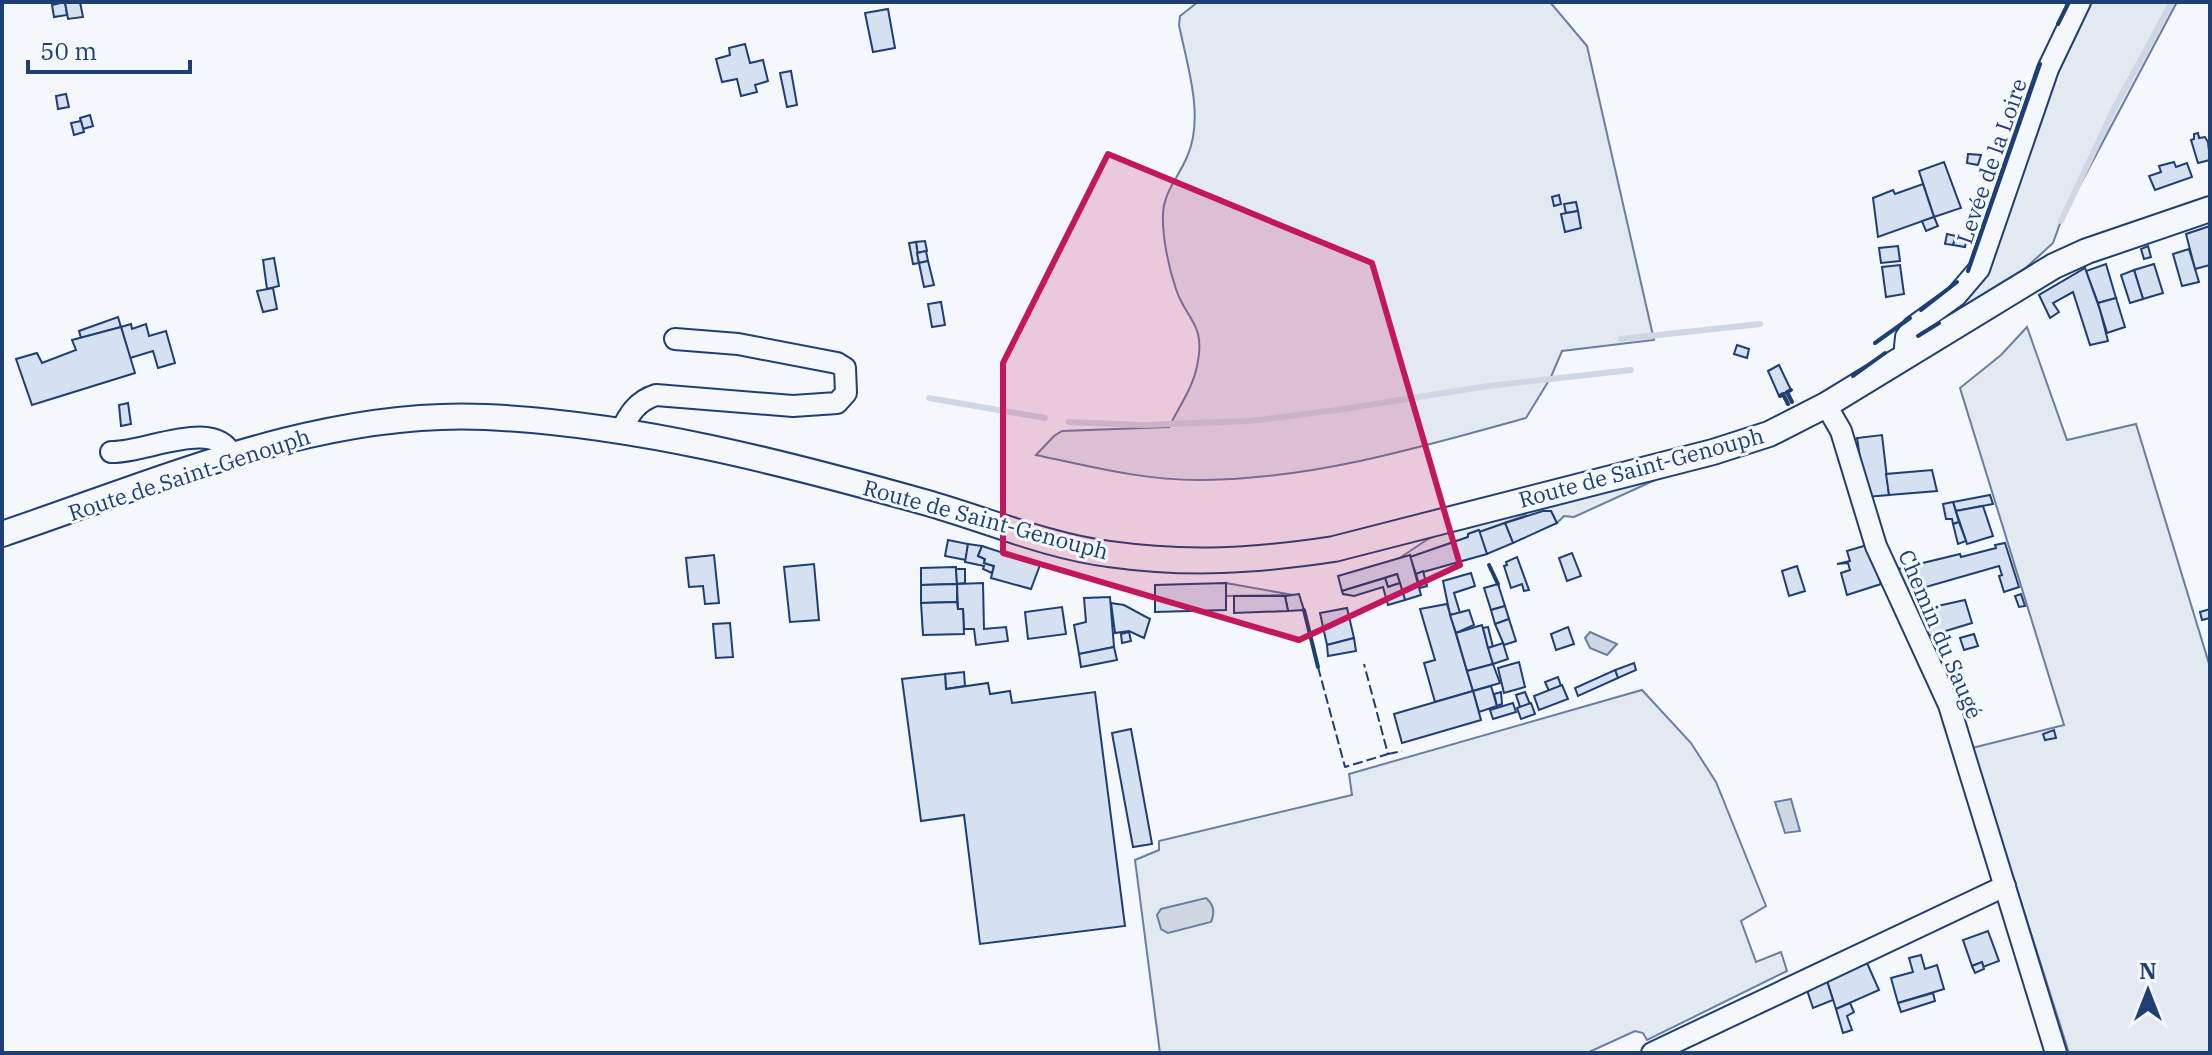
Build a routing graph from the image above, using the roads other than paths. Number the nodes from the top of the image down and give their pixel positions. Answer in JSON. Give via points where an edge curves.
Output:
{"nodes":[{"id":1,"x":2080,"y":2,"type":"edge"},
{"id":2,"x":2210,"y":209,"type":"edge"},
{"id":3,"x":675,"y":339,"type":"dead end"},
{"id":4,"x":1909,"y":356,"type":"junction"},
{"id":5,"x":1826,"y":405,"type":"junction"},
{"id":6,"x":621,"y":431,"type":"junction"},
{"id":7,"x":111,"y":452,"type":"dead end"},
{"id":8,"x":232,"y":456,"type":"junction"},
{"id":9,"x":2,"y":534,"type":"edge"},
{"id":10,"x":2005,"y":886,"type":"junction"},
{"id":11,"x":1652,"y":1053,"type":"edge"},
{"id":12,"x":2056,"y":1053,"type":"edge"}],
"edges":[{"from":1,"to":4,"type":"street","name":"Levée de la Loire","via":[[2048,69],[1979,269],[1956,296],[1913,327],[1906,337]]},
{"from":2,"to":4,"type":"street","name":"Route de Saint-Genouph","via":[[2054,266]]},
{"from":3,"to":6,"type":"street","via":[[837,363],[845,368],[846,393],[837,403],[793,406],[656,395],[633,409]]},
{"from":4,"to":5,"type":"street","name":"Route de Saint-Genouph"},
{"from":5,"to":6,"type":"street","name":"Route de Saint-Genouph","via":[[1769,434],[1713,452],[1334,549],[1226,562],[1153,560],[1074,548],[875,488]]},
{"from":5,"to":10,"type":"street","name":"Chemin du Saugé","via":[[1841,431],[1876,546],[1949,705]]},
{"from":6,"to":8,"type":"street","name":"Route de Saint-Genouph","via":[[484,417],[431,418],[326,431]]},
{"from":7,"to":8,"type":"street","via":[[201,437],[222,442]]},
{"from":8,"to":9,"type":"street","name":"Route de Saint-Genouph"},
{"from":10,"to":11,"type":"street"},
{"from":10,"to":12,"type":"street","name":"Chemin du Saugé"}]}
